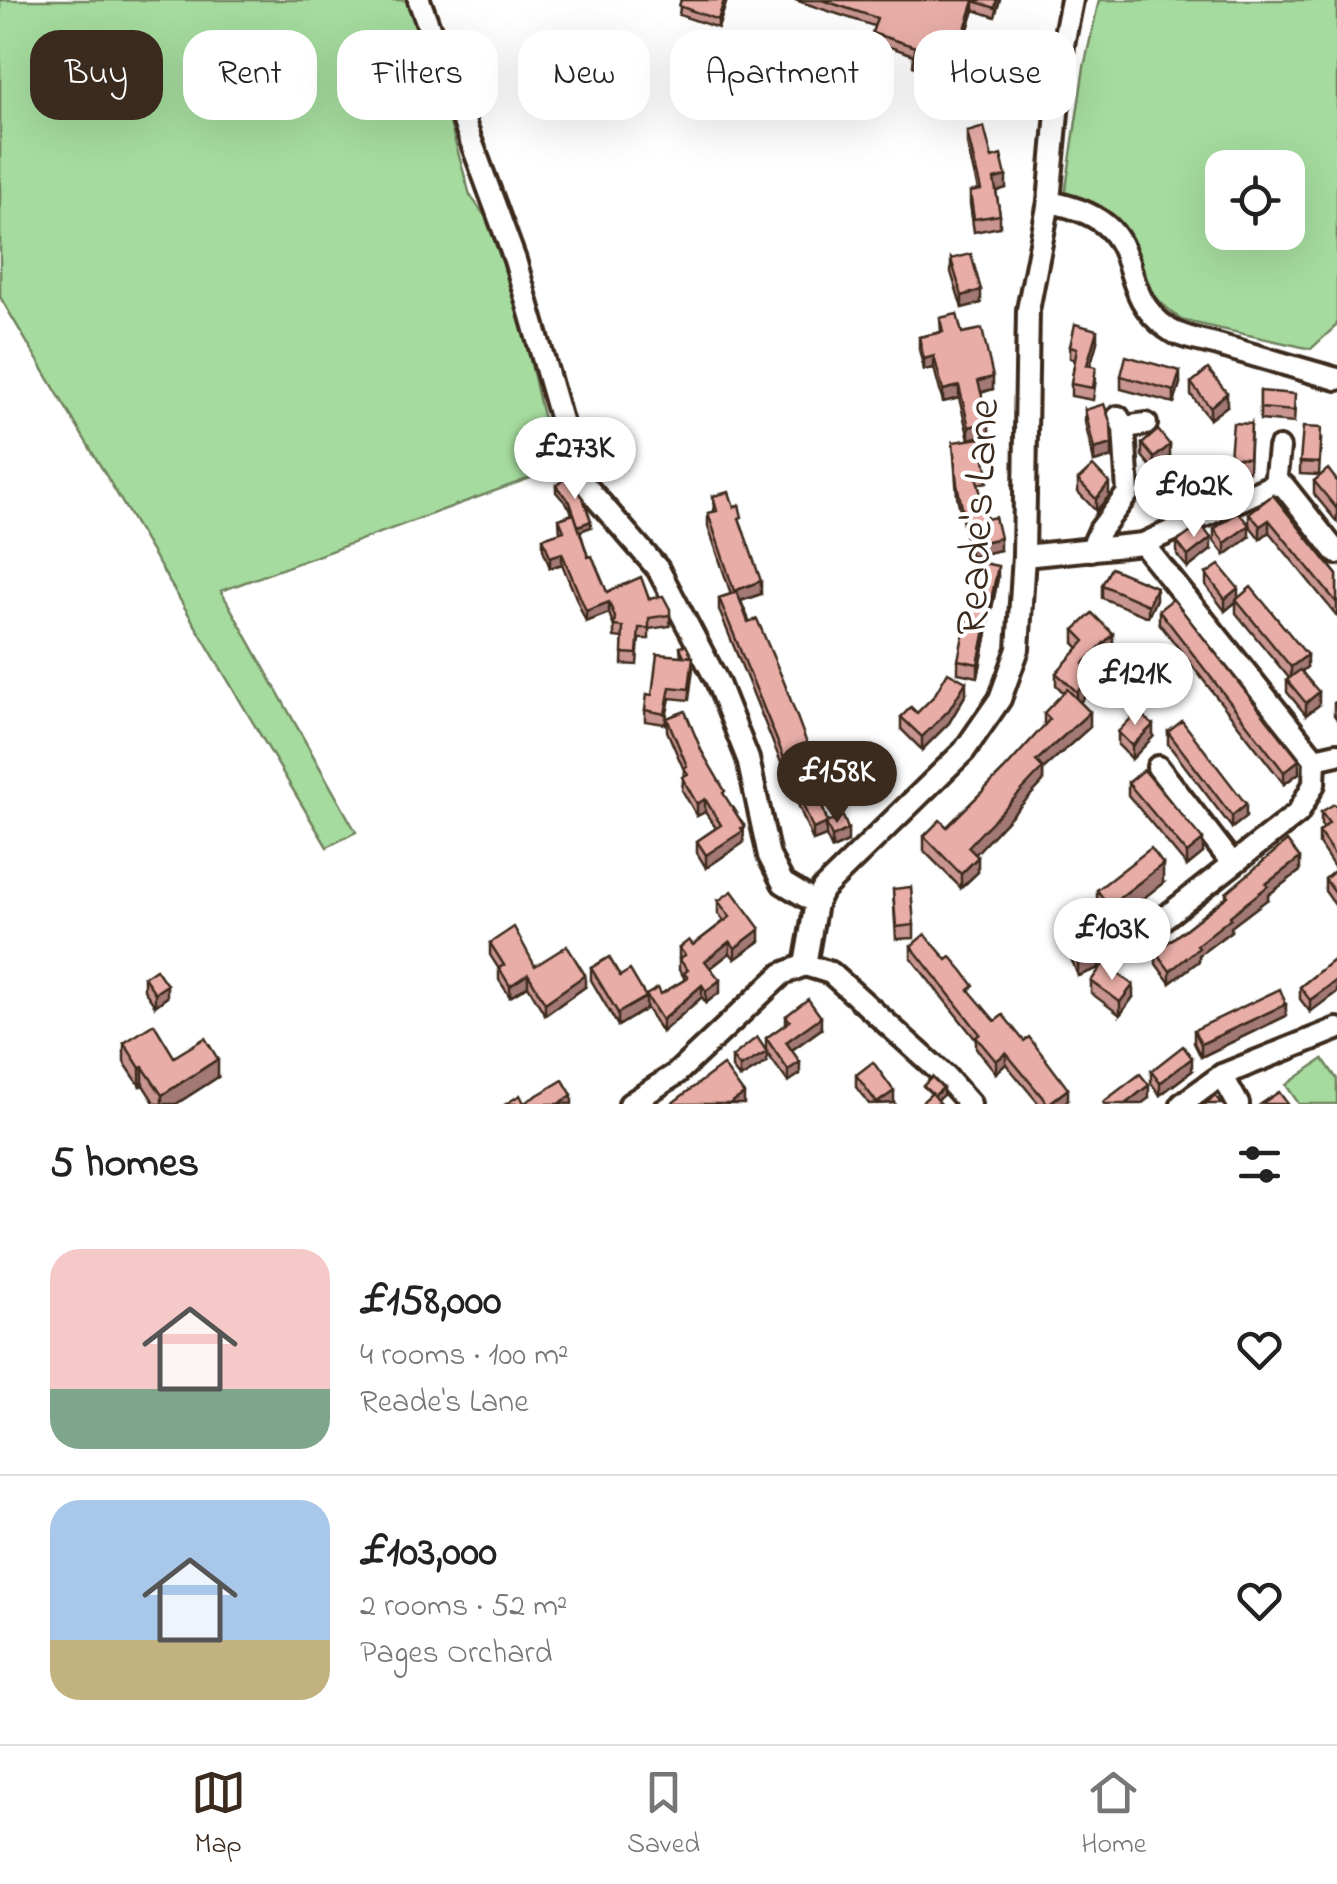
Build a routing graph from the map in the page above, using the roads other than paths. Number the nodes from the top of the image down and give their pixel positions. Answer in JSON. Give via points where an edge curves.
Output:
{"nodes":[{"id":1,"x":419,"y":0,"type":"edge"},
{"id":2,"x":1072,"y":0,"type":"edge"},
{"id":3,"x":1048,"y":202,"type":"junction"},
{"id":4,"x":1337,"y":379,"type":"edge"},
{"id":5,"x":1146,"y":424,"type":"dead end"},
{"id":6,"x":1279,"y":443,"type":"dead end"},
{"id":7,"x":1275,"y":484,"type":"junction"},
{"id":8,"x":1142,"y":544,"type":"junction"},
{"id":9,"x":1091,"y":550,"type":"junction"},
{"id":10,"x":1337,"y":553,"type":"edge"},
{"id":11,"x":1024,"y":556,"type":"junction"},
{"id":12,"x":1337,"y":754,"type":"edge"},
{"id":13,"x":1315,"y":759,"type":"junction"},
{"id":14,"x":1158,"y":768,"type":"dead end"},
{"id":15,"x":1232,"y":863,"type":"junction"},
{"id":16,"x":816,"y":903,"type":"junction"},
{"id":17,"x":1131,"y":944,"type":"dead end"},
{"id":18,"x":805,"y":964,"type":"junction"},
{"id":19,"x":1337,"y":1030,"type":"edge"},
{"id":20,"x":1222,"y":1075,"type":"junction"},
{"id":21,"x":630,"y":1104,"type":"edge"},
{"id":22,"x":970,"y":1104,"type":"edge"},
{"id":23,"x":1182,"y":1104,"type":"edge"},
{"id":24,"x":1238,"y":1104,"type":"edge"}],
"edges":[{"from":1,"to":16,"type":"street","via":[[515,260],[576,476],[658,569],[742,743],[769,856],[783,884]]},
{"from":2,"to":3,"type":"street","name":"Reade's Lane"},
{"from":3,"to":4,"type":"street","via":[[1094,215],[1111,229],[1146,309],[1170,331]]},
{"from":3,"to":11,"type":"street","name":"Reade's Lane","via":[[1028,310]]},
{"from":5,"to":9,"type":"street","via":[[1121,422],[1128,493]]},
{"from":6,"to":7,"type":"street"},
{"from":7,"to":8,"type":"street"},
{"from":7,"to":10,"type":"street","via":[[1284,486]]},
{"from":8,"to":9,"type":"street"},
{"from":8,"to":13,"type":"street"},
{"from":9,"to":11,"type":"street"},
{"from":11,"to":16,"type":"street","name":"Reade's Lane","via":[[1018,648],[1000,699],[964,751],[833,876]]},
{"from":12,"to":13,"type":"street"},
{"from":13,"to":15,"type":"street","via":[[1314,784],[1298,813]]},
{"from":14,"to":15,"type":"street"},
{"from":15,"to":17,"type":"street"},
{"from":16,"to":18,"type":"street","name":"Reade's Lane"},
{"from":18,"to":21,"type":"street","via":[[782,974],[676,1074]]},
{"from":18,"to":22,"type":"street","via":[[831,973]]},
{"from":19,"to":20,"type":"street"},
{"from":20,"to":23,"type":"street"},
{"from":20,"to":24,"type":"street"}]}
